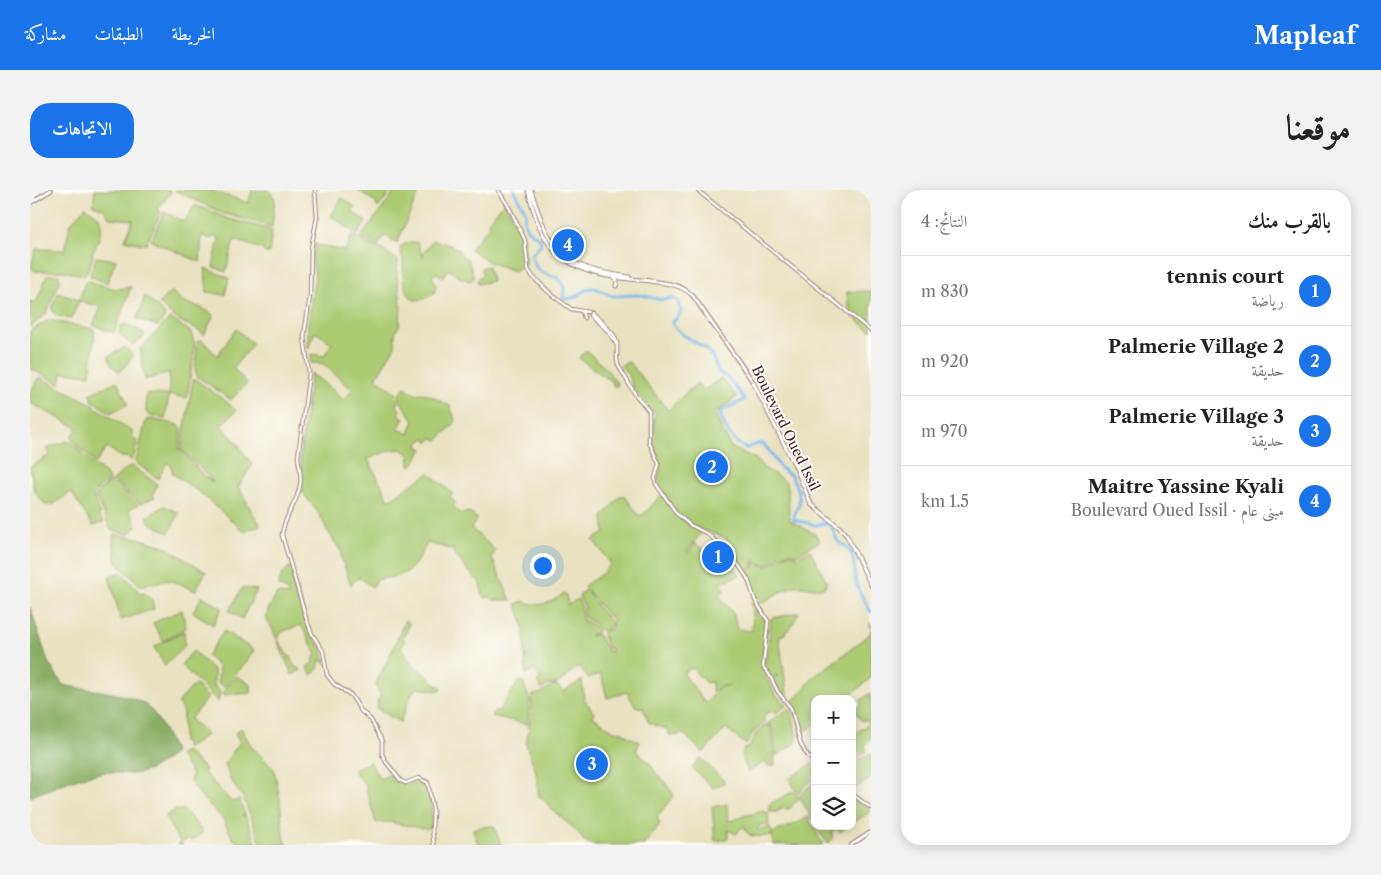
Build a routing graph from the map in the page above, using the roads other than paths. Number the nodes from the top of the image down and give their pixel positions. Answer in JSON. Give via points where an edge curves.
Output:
{"nodes":[{"id":1,"x":51,"y":190,"type":"edge"},
{"id":2,"x":315,"y":190,"type":"edge"},
{"id":3,"x":498,"y":190,"type":"edge"},
{"id":4,"x":529,"y":190,"type":"edge"},
{"id":5,"x":697,"y":190,"type":"edge"},
{"id":6,"x":30,"y":203,"type":"edge"},
{"id":7,"x":613,"y":277,"type":"junction"},
{"id":8,"x":645,"y":280,"type":"junction"},
{"id":9,"x":616,"y":286,"type":"dead end"},
{"id":10,"x":582,"y":312,"type":"junction"},
{"id":11,"x":584,"y":318,"type":"dead end"},
{"id":12,"x":871,"y":331,"type":"edge"},
{"id":13,"x":871,"y":584,"type":"edge"},
{"id":14,"x":811,"y":759,"type":"edge"},
{"id":15,"x":856,"y":797,"type":"edge"},
{"id":16,"x":871,"y":808,"type":"edge"},
{"id":17,"x":871,"y":832,"type":"edge"},
{"id":18,"x":434,"y":845,"type":"edge"},
{"id":19,"x":851,"y":845,"type":"edge"}],
"edges":[{"from":1,"to":6,"type":"main road"},
{"from":2,"to":18,"type":"street","via":[[317,217],[310,249],[310,296],[304,337],[309,373],[298,457],[300,485],[282,535],[307,622],[323,651],[327,675],[351,695],[371,720],[382,741],[383,756],[401,780],[406,783],[418,778],[428,783]]},
{"from":3,"to":10,"type":"street","via":[[525,240],[532,277],[571,309]]},
{"from":4,"to":7,"type":"main road","name":"Boulevard Oued Issil","via":[[538,225],[554,251],[582,270]]},
{"from":4,"to":8,"type":"main road","name":"Boulevard Oued Issil","via":[[542,226],[566,258],[586,268]]},
{"from":5,"to":12,"type":"street"},
{"from":7,"to":8,"type":"main road","name":"Boulevard Oued Issil"},
{"from":7,"to":9,"type":"main road","via":[[617,281]]},
{"from":8,"to":13,"type":"main road","name":"Boulevard Oued Issil","via":[[679,286],[699,304],[753,382],[796,468],[808,500],[847,536]]},
{"from":10,"to":11,"type":"street"},
{"from":10,"to":14,"type":"street","via":[[590,313],[612,333],[617,342],[618,365],[649,411],[649,442],[659,464],[656,484],[677,514],[731,554],[748,578],[755,600],[769,624],[763,667],[791,708],[800,742]]},
{"from":15,"to":16,"type":"street"},
{"from":17,"to":19,"type":"street"}]}
